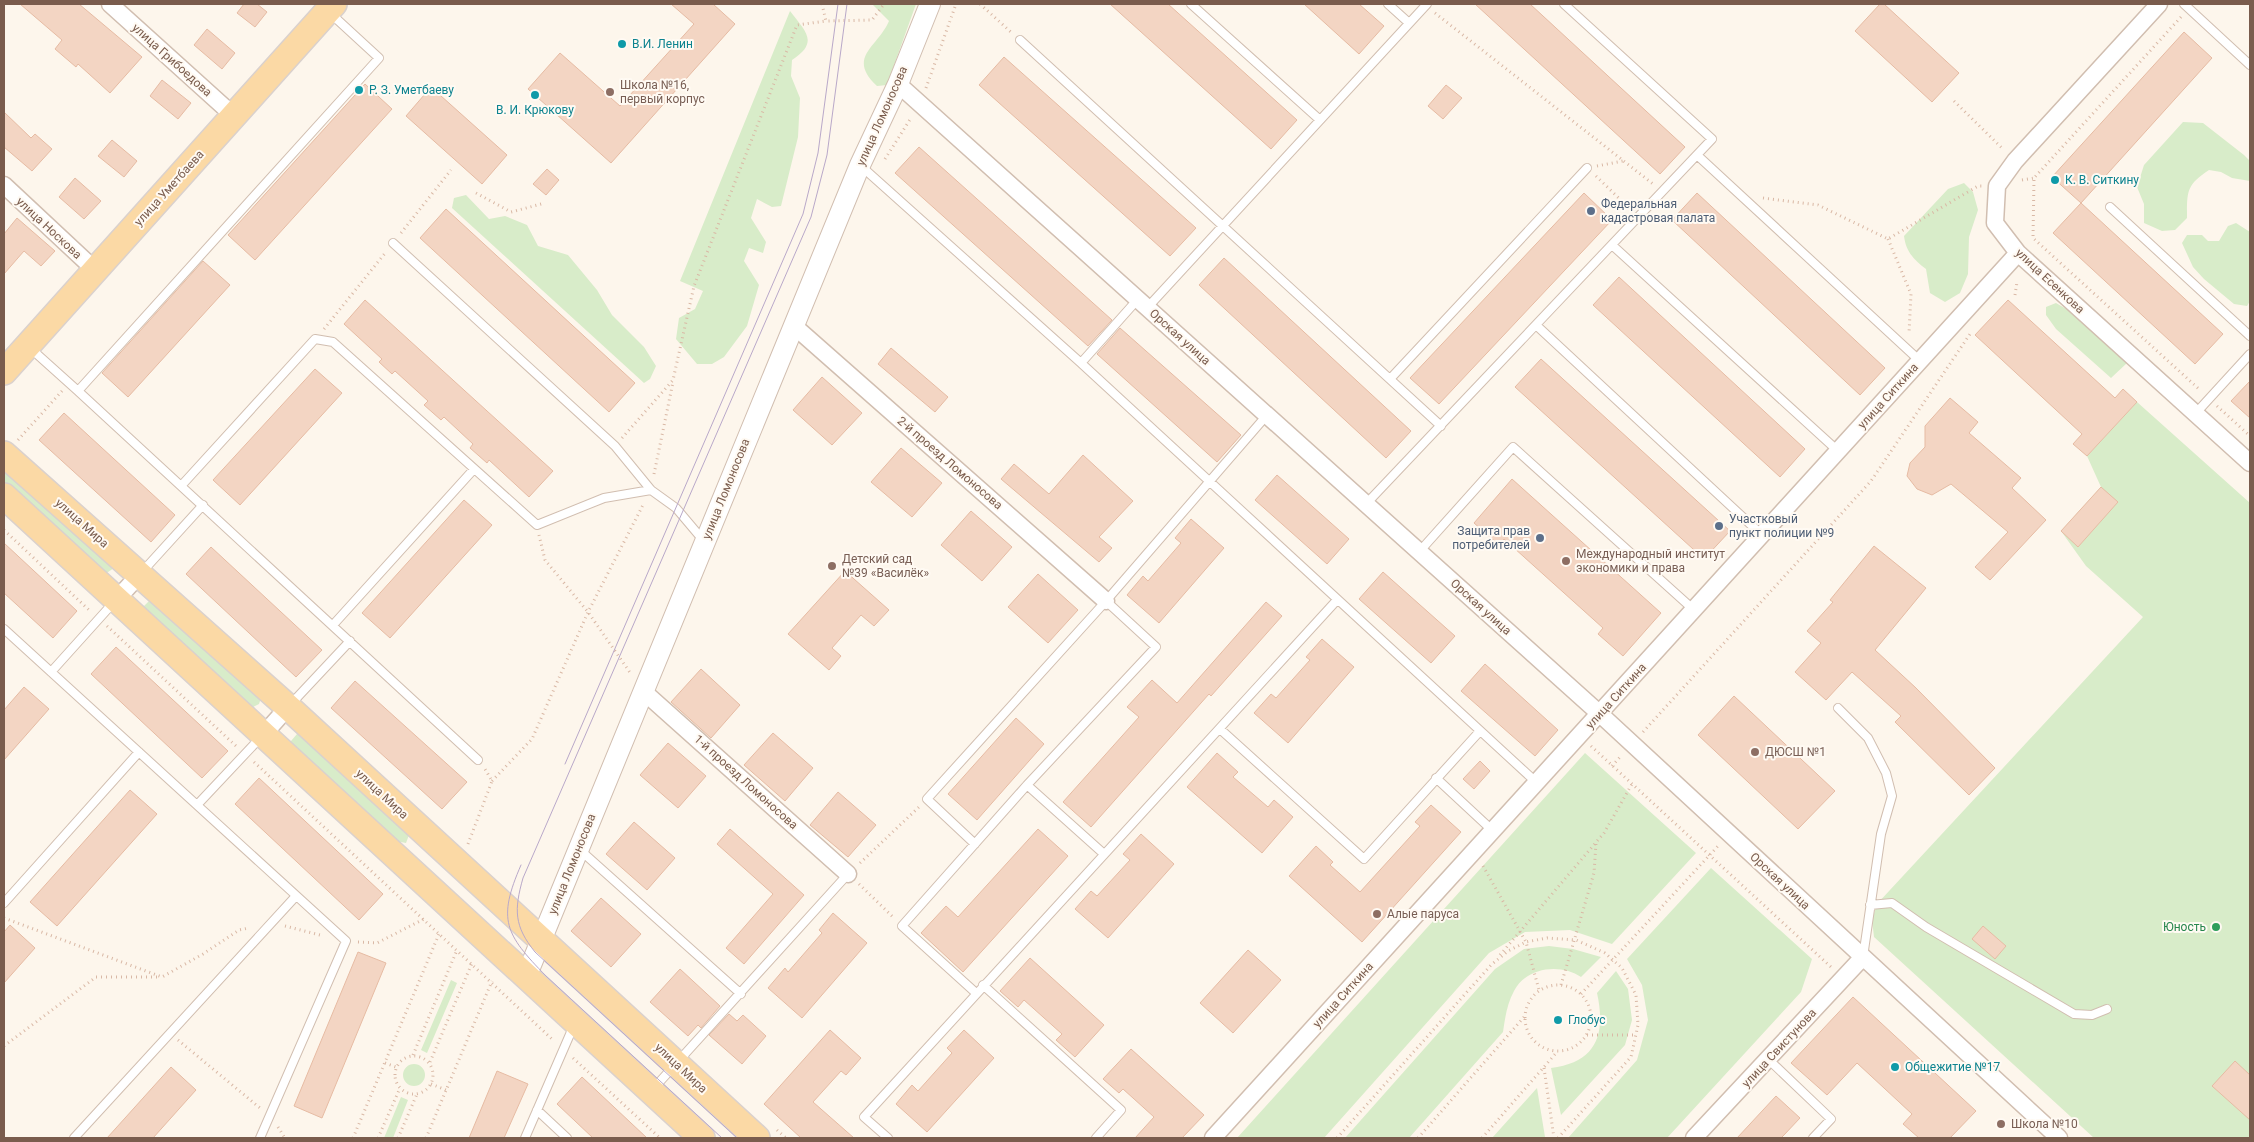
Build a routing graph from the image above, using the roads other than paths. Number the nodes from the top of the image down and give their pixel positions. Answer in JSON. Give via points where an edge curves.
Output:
{"nodes":[{"id":1,"x":110,"y":4,"type":"edge"},
{"id":2,"x":930,"y":4,"type":"edge"},
{"id":3,"x":1191,"y":4,"type":"edge"},
{"id":4,"x":1388,"y":4,"type":"edge"},
{"id":5,"x":1426,"y":4,"type":"edge"},
{"id":6,"x":1564,"y":4,"type":"edge"},
{"id":7,"x":2159,"y":4,"type":"edge"},
{"id":8,"x":2184,"y":4,"type":"edge"},
{"id":9,"x":331,"y":7,"type":"edge"},
{"id":10,"x":1409,"y":23,"type":"junction"},
{"id":11,"x":1020,"y":40,"type":"road end"},
{"id":12,"x":2250,"y":64,"type":"edge"},
{"id":13,"x":898,"y":84,"type":"junction"},
{"id":14,"x":234,"y":116,"type":"junction"},
{"id":15,"x":1320,"y":120,"type":"junction"},
{"id":16,"x":1697,"y":155,"type":"junction"},
{"id":17,"x":860,"y":165,"type":"junction"},
{"id":18,"x":1587,"y":168,"type":"road end"},
{"id":19,"x":4,"y":185,"type":"edge"},
{"id":20,"x":2110,"y":207,"type":"dead end"},
{"id":21,"x":1223,"y":225,"type":"junction"},
{"id":22,"x":393,"y":243,"type":"road end"},
{"id":23,"x":1612,"y":245,"type":"junction"},
{"id":24,"x":2018,"y":253,"type":"junction"},
{"id":25,"x":95,"y":270,"type":"junction"},
{"id":26,"x":1142,"y":303,"type":"junction"},
{"id":27,"x":1536,"y":325,"type":"junction"},
{"id":28,"x":794,"y":326,"type":"junction"},
{"id":29,"x":2250,"y":336,"type":"edge"},
{"id":30,"x":28,"y":346,"type":"junction"},
{"id":31,"x":2250,"y":354,"type":"edge"},
{"id":32,"x":1914,"y":356,"type":"junction"},
{"id":33,"x":1081,"y":363,"type":"junction"},
{"id":34,"x":4,"y":372,"type":"edge"},
{"id":35,"x":1390,"y":379,"type":"junction"},
{"id":36,"x":78,"y":391,"type":"junction"},
{"id":37,"x":2196,"y":413,"type":"junction"},
{"id":38,"x":1267,"y":415,"type":"junction"},
{"id":39,"x":1441,"y":426,"type":"junction"},
{"id":40,"x":1838,"y":452,"type":"junction"},
{"id":41,"x":4,"y":454,"type":"edge"},
{"id":42,"x":2250,"y":462,"type":"edge"},
{"id":43,"x":474,"y":469,"type":"junction"},
{"id":44,"x":1208,"y":481,"type":"junction"},
{"id":45,"x":181,"y":486,"type":"junction"},
{"id":46,"x":651,"y":490,"type":"junction"},
{"id":47,"x":4,"y":496,"type":"edge"},
{"id":48,"x":1366,"y":504,"type":"junction"},
{"id":49,"x":203,"y":505,"type":"junction"},
{"id":50,"x":1762,"y":535,"type":"junction"},
{"id":51,"x":705,"y":541,"type":"junction"},
{"id":52,"x":1419,"y":552,"type":"junction"},
{"id":53,"x":140,"y":574,"type":"junction"},
{"id":54,"x":117,"y":599,"type":"junction"},
{"id":55,"x":1337,"y":600,"type":"junction"},
{"id":56,"x":1106,"y":601,"type":"junction"},
{"id":57,"x":1694,"y":610,"type":"junction"},
{"id":58,"x":333,"y":625,"type":"junction"},
{"id":59,"x":4,"y":629,"type":"edge"},
{"id":60,"x":350,"y":641,"type":"junction"},
{"id":61,"x":51,"y":672,"type":"junction"},
{"id":62,"x":643,"y":691,"type":"junction"},
{"id":63,"x":288,"y":707,"type":"junction"},
{"id":64,"x":1838,"y":708,"type":"dead end"},
{"id":65,"x":1600,"y":714,"type":"junction"},
{"id":66,"x":1220,"y":729,"type":"junction"},
{"id":67,"x":1480,"y":731,"type":"junction"},
{"id":68,"x":264,"y":734,"type":"junction"},
{"id":69,"x":139,"y":752,"type":"junction"},
{"id":70,"x":478,"y":760,"type":"road end"},
{"id":71,"x":1436,"y":778,"type":"junction"},
{"id":72,"x":1537,"y":783,"type":"junction"},
{"id":73,"x":1027,"y":785,"type":"junction"},
{"id":74,"x":197,"y":806,"type":"junction"},
{"id":75,"x":1493,"y":831,"type":"junction"},
{"id":76,"x":975,"y":844,"type":"junction"},
{"id":77,"x":578,"y":848,"type":"junction"},
{"id":78,"x":1104,"y":854,"type":"junction"},
{"id":79,"x":848,"y":874,"type":"joint"},
{"id":80,"x":296,"y":896,"type":"junction"},
{"id":81,"x":4,"y":903,"type":"edge"},
{"id":82,"x":1870,"y":905,"type":"junction"},
{"id":83,"x":541,"y":939,"type":"junction"},
{"id":84,"x":1863,"y":957,"type":"junction"},
{"id":85,"x":526,"y":977,"type":"junction"},
{"id":86,"x":983,"y":985,"type":"junction"},
{"id":87,"x":976,"y":993,"type":"junction"},
{"id":88,"x":741,"y":994,"type":"junction"},
{"id":89,"x":2108,"y":1009,"type":"dead end"},
{"id":90,"x":575,"y":1022,"type":"junction"},
{"id":91,"x":1768,"y":1059,"type":"junction"},
{"id":92,"x":677,"y":1064,"type":"junction"},
{"id":93,"x":651,"y":1092,"type":"junction"},
{"id":94,"x":537,"y":1110,"type":"junction"},
{"id":95,"x":74,"y":1138,"type":"edge"},
{"id":96,"x":260,"y":1138,"type":"edge"},
{"id":97,"x":525,"y":1138,"type":"edge"},
{"id":98,"x":567,"y":1138,"type":"edge"},
{"id":99,"x":702,"y":1138,"type":"edge"},
{"id":100,"x":757,"y":1138,"type":"edge"},
{"id":101,"x":888,"y":1138,"type":"edge"},
{"id":102,"x":1096,"y":1138,"type":"edge"},
{"id":103,"x":1214,"y":1138,"type":"edge"},
{"id":104,"x":1694,"y":1138,"type":"edge"},
{"id":105,"x":1813,"y":1138,"type":"edge"},
{"id":106,"x":2059,"y":1138,"type":"edge"}],
"edges":[{"from":1,"to":14,"type":"street","name":"улица Грибоедова"},
{"from":2,"to":13,"type":"street","name":"улица Ломоносова"},
{"from":3,"to":15,"type":"lane"},
{"from":4,"to":10,"type":"lane"},
{"from":5,"to":10,"type":"lane"},
{"from":6,"to":16,"type":"lane","via":[[1712,139]]},
{"from":7,"to":24,"type":"street","name":"улица Есенкова","via":[[2015,161],[1997,186],[1995,222]]},
{"from":8,"to":12,"type":"lane"},
{"from":9,"to":14,"type":"main road","name":"улица Уметбаева"},
{"from":9,"to":36,"type":"lane","via":[[379,58]]},
{"from":10,"to":15,"type":"lane"},
{"from":11,"to":21,"type":"lane"},
{"from":13,"to":17,"type":"street","name":"улица Ломоносова"},
{"from":13,"to":26,"type":"street","name":"Орская улица"},
{"from":14,"to":25,"type":"main road","name":"улица Уметбаева"},
{"from":15,"to":21,"type":"lane"},
{"from":16,"to":23,"type":"lane"},
{"from":16,"to":32,"type":"lane"},
{"from":17,"to":28,"type":"street","name":"улица Ломоносова"},
{"from":17,"to":33,"type":"lane"},
{"from":18,"to":35,"type":"lane"},
{"from":19,"to":25,"type":"street","name":"улица Носкова"},
{"from":20,"to":29,"type":"lane"},
{"from":21,"to":26,"type":"lane"},
{"from":21,"to":35,"type":"lane"},
{"from":22,"to":46,"type":"lane","via":[[615,446]]},
{"from":23,"to":27,"type":"lane"},
{"from":23,"to":40,"type":"lane"},
{"from":24,"to":32,"type":"street","name":"улица Ситкина"},
{"from":24,"to":37,"type":"street","name":"улица Есенкова"},
{"from":25,"to":30,"type":"main road","name":"улица Уметбаева"},
{"from":26,"to":33,"type":"lane"},
{"from":26,"to":38,"type":"street","name":"Орская улица"},
{"from":27,"to":39,"type":"lane"},
{"from":27,"to":50,"type":"lane"},
{"from":28,"to":51,"type":"street","name":"улица Ломоносова"},
{"from":28,"to":56,"type":"street","name":"2-й проезд Ломоносова"},
{"from":30,"to":34,"type":"main road","name":"улица Уметбаева"},
{"from":30,"to":36,"type":"lane"},
{"from":31,"to":37,"type":"lane"},
{"from":32,"to":40,"type":"street","name":"улица Ситкина"},
{"from":33,"to":44,"type":"lane"},
{"from":35,"to":39,"type":"lane"},
{"from":36,"to":45,"type":"lane"},
{"from":37,"to":42,"type":"street","name":"улица Есенкова"},
{"from":38,"to":44,"type":"lane"},
{"from":38,"to":48,"type":"street","name":"Орская улица"},
{"from":39,"to":48,"type":"lane"},
{"from":40,"to":50,"type":"street","name":"улица Ситкина"},
{"from":41,"to":53,"type":"main road","name":"улица Мира"},
{"from":43,"to":45,"type":"lane","via":[[333,342],[315,339]]},
{"from":43,"to":46,"type":"lane","via":[[537,525],[604,498]]},
{"from":43,"to":58,"type":"lane"},
{"from":44,"to":55,"type":"lane"},
{"from":44,"to":56,"type":"lane"},
{"from":45,"to":49,"type":"lane"},
{"from":46,"to":51,"type":"lane","via":[[676,508]]},
{"from":47,"to":54,"type":"main road"},
{"from":48,"to":52,"type":"street","name":"Орская улица"},
{"from":49,"to":53,"type":"lane"},
{"from":49,"to":58,"type":"lane"},
{"from":50,"to":57,"type":"street","name":"улица Ситкина"},
{"from":51,"to":62,"type":"street","name":"улица Ломоносова"},
{"from":52,"to":57,"type":"lane","via":[[1513,447]]},
{"from":52,"to":65,"type":"street","name":"Орская улица"},
{"from":53,"to":54,"type":"street"},
{"from":53,"to":63,"type":"main road","name":"улица Мира"},
{"from":54,"to":61,"type":"lane"},
{"from":54,"to":68,"type":"main road"},
{"from":55,"to":66,"type":"lane"},
{"from":55,"to":67,"type":"lane"},
{"from":56,"to":73,"type":"lane","via":[[1156,647]]},
{"from":56,"to":76,"type":"lane","via":[[927,799]]},
{"from":57,"to":65,"type":"street","name":"улица Ситкина"},
{"from":58,"to":60,"type":"lane"},
{"from":59,"to":61,"type":"lane"},
{"from":60,"to":63,"type":"lane"},
{"from":60,"to":70,"type":"lane"},
{"from":61,"to":69,"type":"lane"},
{"from":62,"to":77,"type":"street","name":"улица Ломоносова"},
{"from":62,"to":79,"type":"street","name":"1-й проезд Ломоносова"},
{"from":63,"to":68,"type":"street"},
{"from":63,"to":83,"type":"main road","name":"улица Мира"},
{"from":64,"to":82,"type":"lane","via":[[1868,738],[1886,773],[1892,796],[1881,834]]},
{"from":65,"to":72,"type":"street","name":"улица Ситкина"},
{"from":65,"to":84,"type":"street","name":"Орская улица"},
{"from":66,"to":71,"type":"lane","via":[[1364,859]]},
{"from":66,"to":78,"type":"lane"},
{"from":67,"to":71,"type":"lane"},
{"from":67,"to":72,"type":"lane"},
{"from":68,"to":74,"type":"lane"},
{"from":68,"to":85,"type":"main road"},
{"from":69,"to":74,"type":"lane"},
{"from":69,"to":81,"type":"lane"},
{"from":71,"to":75,"type":"lane"},
{"from":72,"to":75,"type":"street","name":"улица Ситкина"},
{"from":73,"to":76,"type":"lane"},
{"from":73,"to":78,"type":"lane"},
{"from":74,"to":80,"type":"lane"},
{"from":75,"to":103,"type":"street","name":"улица Ситкина"},
{"from":76,"to":87,"type":"lane","via":[[902,926]]},
{"from":77,"to":83,"type":"street","name":"улица Ломоносова"},
{"from":77,"to":88,"type":"lane"},
{"from":78,"to":86,"type":"lane"},
{"from":79,"to":88,"type":"lane"},
{"from":80,"to":95,"type":"lane"},
{"from":80,"to":96,"type":"lane","via":[[346,941]]},
{"from":82,"to":84,"type":"lane"},
{"from":82,"to":89,"type":"lane","via":[[1892,903],[1926,927],[2074,1014],[2092,1015]]},
{"from":83,"to":85,"type":"street","name":"улица Ломоносова"},
{"from":83,"to":92,"type":"main road","name":"улица Мира"},
{"from":84,"to":91,"type":"street","name":"улица Свистунова"},
{"from":84,"to":106,"type":"street","name":"Орская улица"},
{"from":85,"to":90,"type":"main road"},
{"from":86,"to":87,"type":"lane"},
{"from":86,"to":102,"type":"lane","via":[[1122,1110]]},
{"from":87,"to":101,"type":"lane","via":[[864,1117]]},
{"from":88,"to":92,"type":"lane"},
{"from":90,"to":93,"type":"main road"},
{"from":90,"to":94,"type":"lane"},
{"from":91,"to":104,"type":"street","name":"улица Свистунова"},
{"from":91,"to":105,"type":"lane","via":[[1831,1119]]},
{"from":92,"to":93,"type":"lane"},
{"from":92,"to":100,"type":"main road","name":"улица Мира"},
{"from":93,"to":99,"type":"main road"},
{"from":94,"to":97,"type":"lane"},
{"from":94,"to":98,"type":"lane"}]}
